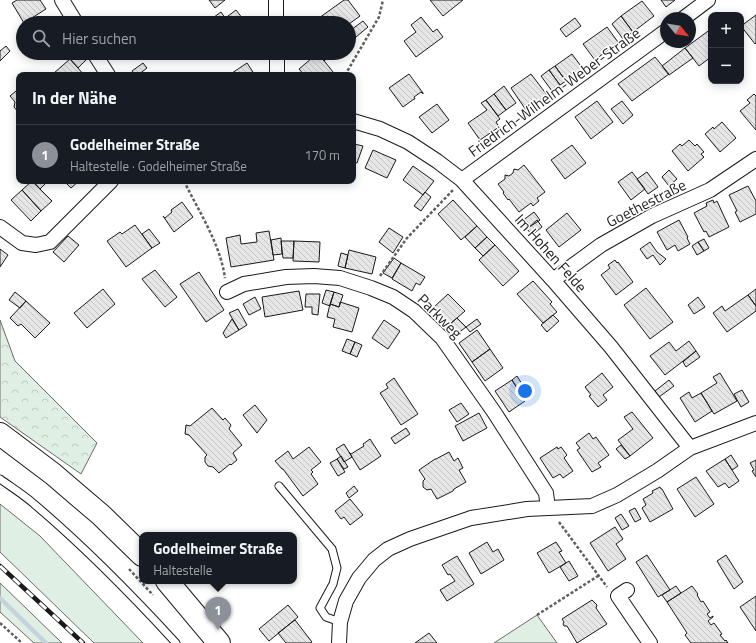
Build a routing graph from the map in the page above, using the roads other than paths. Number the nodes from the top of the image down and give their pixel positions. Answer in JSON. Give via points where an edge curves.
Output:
{"nodes":[{"id":1,"x":62,"y":0,"type":"edge"},
{"id":2,"x":276,"y":0,"type":"edge"},
{"id":3,"x":708,"y":0,"type":"edge"},
{"id":4,"x":692,"y":12,"type":"edge"},
{"id":5,"x":72,"y":16,"type":"edge"},
{"id":6,"x":276,"y":16,"type":"edge"},
{"id":7,"x":660,"y":36,"type":"edge"},
{"id":8,"x":98,"y":60,"type":"edge"},
{"id":9,"x":276,"y":60,"type":"edge"},
{"id":10,"x":106,"y":72,"type":"edge"},
{"id":11,"x":276,"y":72,"type":"edge"},
{"id":12,"x":356,"y":122,"type":"edge"},
{"id":13,"x":756,"y":159,"type":"edge"},
{"id":14,"x":462,"y":180,"type":"junction"},
{"id":15,"x":107,"y":184,"type":"edge"},
{"id":16,"x":0,"y":227,"type":"edge"},
{"id":17,"x":553,"y":280,"type":"junction"},
{"id":18,"x":227,"y":292,"type":"road end"},
{"id":19,"x":756,"y":423,"type":"edge"},
{"id":20,"x":0,"y":434,"type":"edge"},
{"id":21,"x":690,"y":448,"type":"junction"},
{"id":22,"x":0,"y":479,"type":"edge"},
{"id":23,"x":279,"y":486,"type":"dead end"},
{"id":24,"x":548,"y":508,"type":"junction"},
{"id":25,"x":134,"y":560,"type":"edge"},
{"id":26,"x":161,"y":590,"type":"edge"},
{"id":27,"x":623,"y":593,"type":"road end"},
{"id":28,"x":340,"y":622,"type":"junction"},
{"id":29,"x":214,"y":641,"type":"edge"},
{"id":30,"x":176,"y":643,"type":"edge"},
{"id":31,"x":339,"y":643,"type":"edge"},
{"id":32,"x":650,"y":643,"type":"edge"}],
"edges":[{"from":1,"to":5,"type":"street"},
{"from":2,"to":6,"type":"street"},
{"from":3,"to":4,"type":"street"},
{"from":7,"to":14,"type":"street","name":"Friedrich-Wilhelm-Weber-Straße"},
{"from":8,"to":10,"type":"street"},
{"from":9,"to":11,"type":"street"},
{"from":12,"to":14,"type":"street","name":"Im Hohen Felde","via":[[408,142]]},
{"from":13,"to":17,"type":"street","name":"Goethestraße","via":[[710,190],[652,216],[601,245]]},
{"from":14,"to":17,"type":"street","name":"Im Hohen Felde"},
{"from":15,"to":16,"type":"street","via":[[50,242],[36,245],[22,243]]},
{"from":17,"to":21,"type":"street","name":"Im Hohen Felde"},
{"from":18,"to":24,"type":"street","name":"Parkweg","via":[[244,284],[286,277],[340,278],[393,297],[414,311],[442,338],[494,412],[546,493]]},
{"from":19,"to":21,"type":"street"},
{"from":20,"to":25,"type":"main road","via":[[101,515]]},
{"from":21,"to":24,"type":"street","via":[[658,471],[592,506]]},
{"from":22,"to":30,"type":"lane","via":[[74,538]]},
{"from":23,"to":28,"type":"lane","via":[[332,549],[337,568],[333,584],[320,608],[326,617]]},
{"from":24,"to":28,"type":"street","via":[[471,518],[410,539],[388,550],[374,560],[358,578],[346,601]]},
{"from":26,"to":29,"type":"main road"},
{"from":27,"to":32,"type":"street"},
{"from":28,"to":31,"type":"street"}]}
